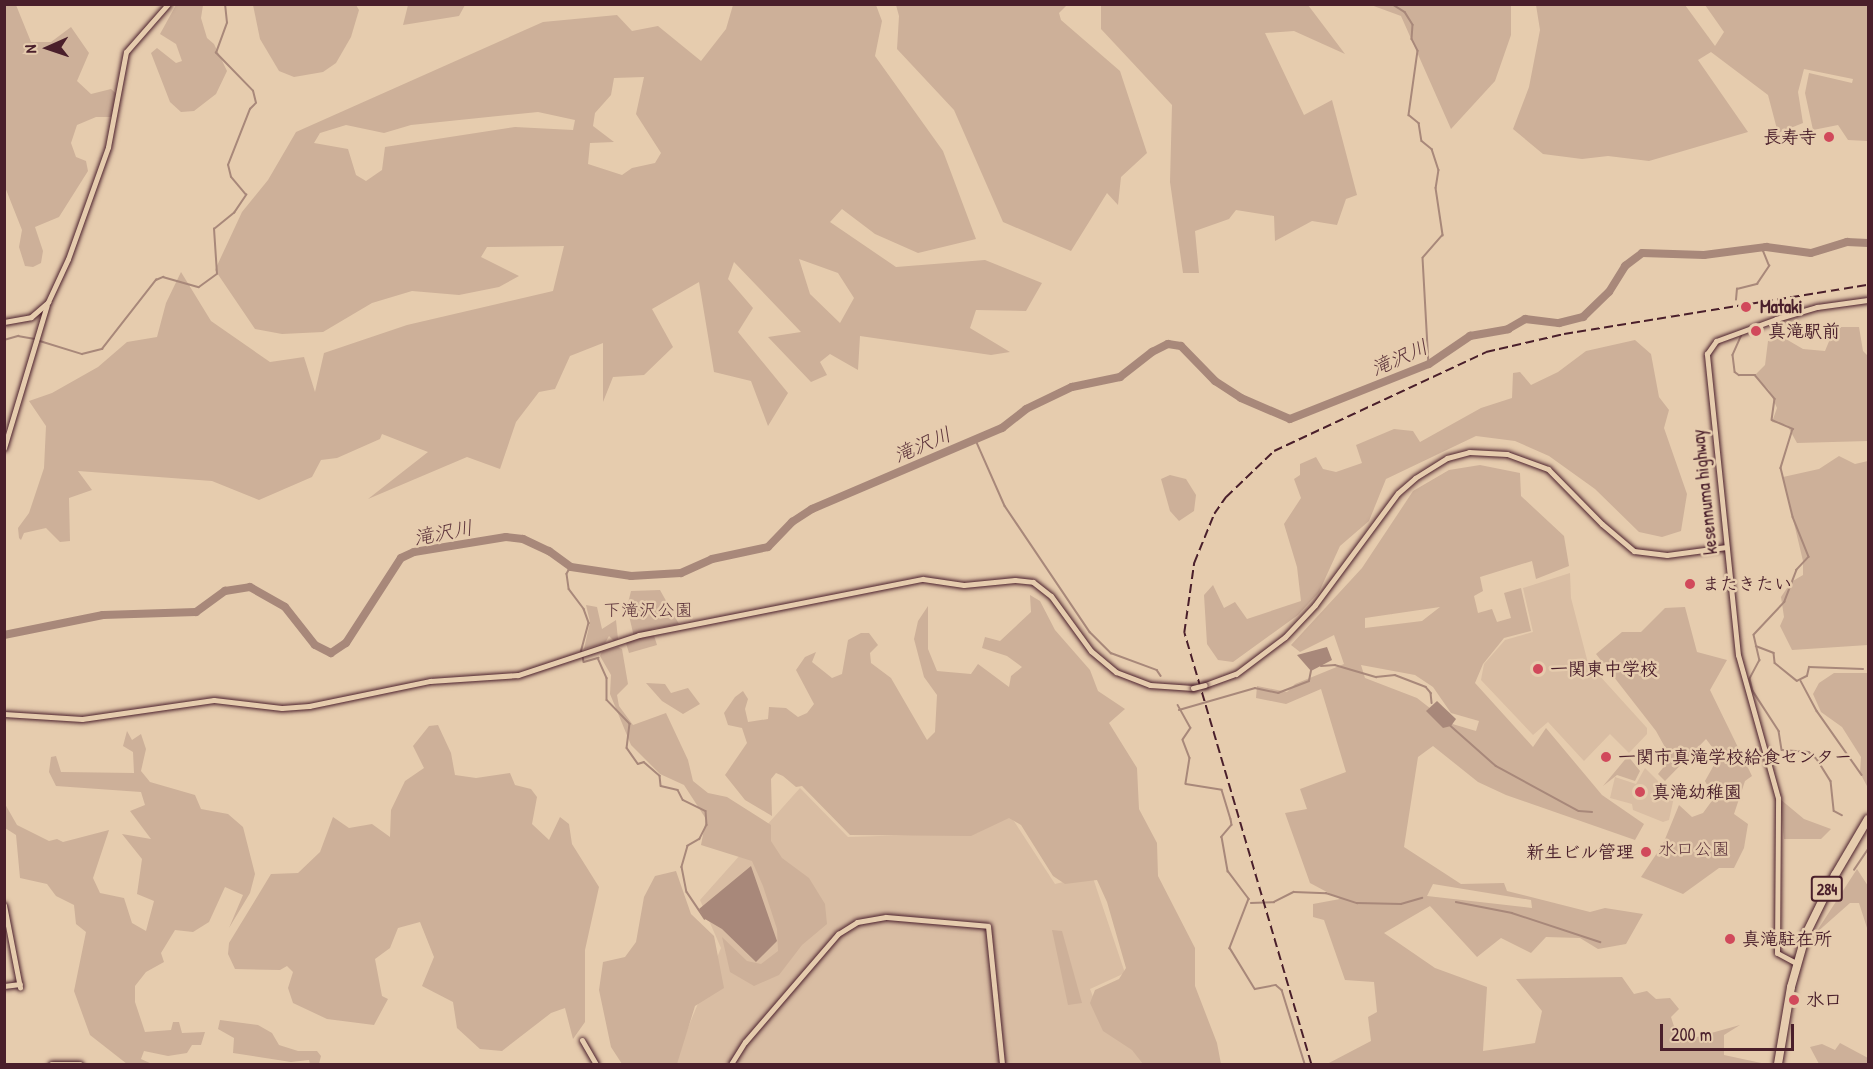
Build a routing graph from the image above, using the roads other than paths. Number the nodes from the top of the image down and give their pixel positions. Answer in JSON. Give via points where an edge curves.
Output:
{"nodes":[{"id":1,"x":168,"y":4,"type":"edge"},
{"id":2,"x":1869,"y":300,"type":"edge"},
{"id":3,"x":48,"y":302,"type":"junction"},
{"id":4,"x":4,"y":322,"type":"edge"},
{"id":5,"x":4,"y":447,"type":"edge"},
{"id":6,"x":1726,"y":547,"type":"junction"},
{"id":7,"x":4,"y":714,"type":"edge"},
{"id":8,"x":1869,"y":819,"type":"edge"},
{"id":9,"x":4,"y":905,"type":"edge"},
{"id":10,"x":1796,"y":963,"type":"junction"},
{"id":11,"x":4,"y":986,"type":"edge"},
{"id":12,"x":582,"y":1040,"type":"dead end"},
{"id":13,"x":51,"y":1065,"type":"edge"},
{"id":14,"x":80,"y":1065,"type":"edge"},
{"id":15,"x":596,"y":1065,"type":"edge"},
{"id":16,"x":731,"y":1065,"type":"edge"},
{"id":17,"x":1002,"y":1065,"type":"edge"},
{"id":18,"x":1778,"y":1065,"type":"edge"}],
"edges":[{"from":1,"to":3,"type":"street","via":[[126,52],[108,147],[68,259]]},
{"from":2,"to":6,"type":"street","name":"kesennuma highway","via":[[1801,311],[1720,340],[1708,350]]},
{"from":3,"to":4,"type":"street","via":[[30,317]]},
{"from":3,"to":5,"type":"street"},
{"from":6,"to":7,"type":"street","bridge":true,"via":[[1667,555],[1634,551],[1548,469],[1507,454],[1469,453],[1447,458],[1398,493],[1315,605],[1284,637],[1248,666],[1193,688],[1150,686],[1116,672],[1091,651],[1051,596],[1033,582],[964,585],[923,579],[639,635],[518,675],[429,681],[309,706],[282,708],[214,700],[74,719]]},
{"from":6,"to":10,"type":"street","name":"kesennuma highway","via":[[1743,682],[1778,798],[1777,953]]},
{"from":8,"to":10,"type":"highway","number":"284","via":[[1823,896]]},
{"from":9,"to":11,"type":"street","via":[[20,985]]},
{"from":10,"to":18,"type":"highway","number":"284"},
{"from":12,"to":15,"type":"street"},
{"from":13,"to":14,"type":"street"},
{"from":16,"to":17,"type":"street","via":[[745,1042],[838,934],[857,922],[885,917],[988,926]]}]}
